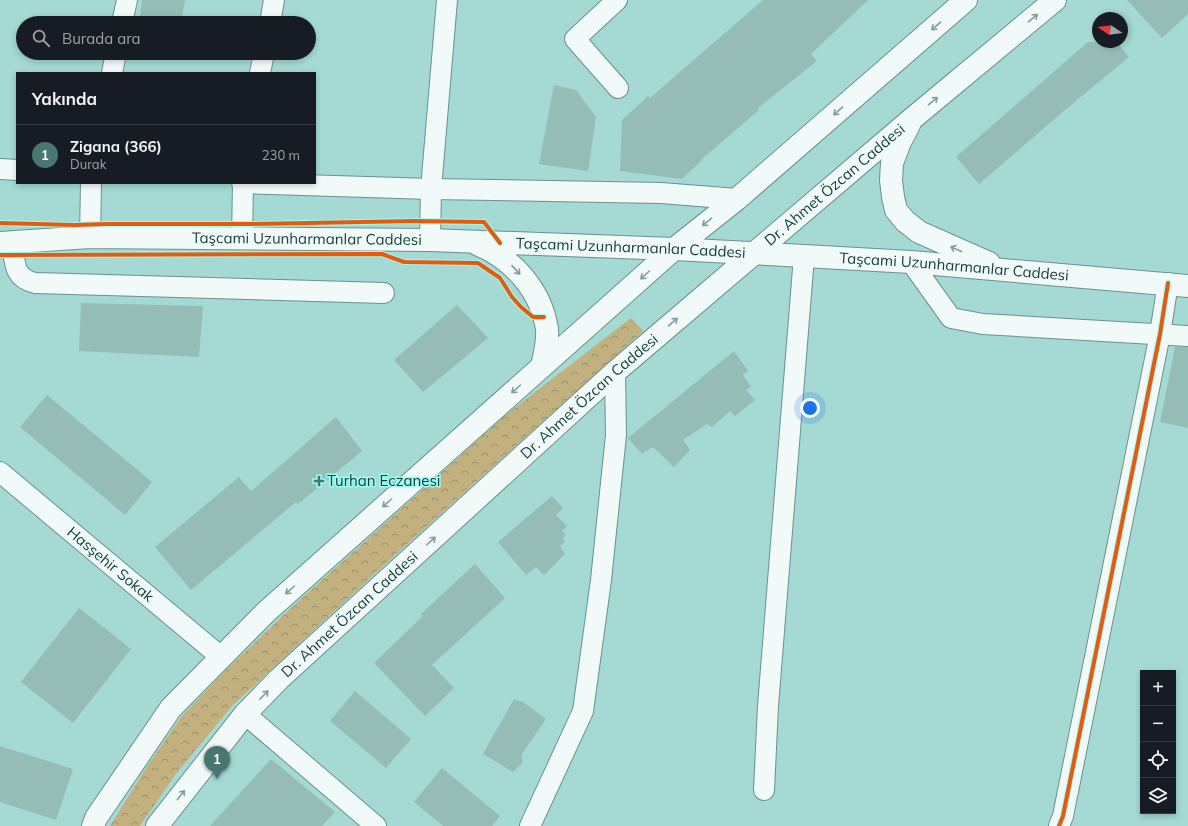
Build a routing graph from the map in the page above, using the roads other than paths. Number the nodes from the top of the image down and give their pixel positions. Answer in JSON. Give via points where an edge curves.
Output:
{"nodes":[{"id":1,"x":127,"y":0,"type":"edge"},
{"id":2,"x":274,"y":0,"type":"edge"},
{"id":3,"x":447,"y":0,"type":"edge"},
{"id":4,"x":617,"y":0,"type":"edge"},
{"id":5,"x":966,"y":0,"type":"edge"},
{"id":6,"x":1055,"y":0,"type":"edge"},
{"id":7,"x":124,"y":16,"type":"edge"},
{"id":8,"x":271,"y":16,"type":"edge"},
{"id":9,"x":115,"y":60,"type":"edge"},
{"id":10,"x":263,"y":60,"type":"edge"},
{"id":11,"x":112,"y":72,"type":"edge"},
{"id":12,"x":260,"y":72,"type":"edge"},
{"id":13,"x":618,"y":88,"type":"dead end"},
{"id":14,"x":913,"y":118,"type":"junction"},
{"id":15,"x":0,"y":169,"type":"edge"},
{"id":16,"x":16,"y":170,"type":"edge"},
{"id":17,"x":91,"y":184,"type":"edge"},
{"id":18,"x":242,"y":184,"type":"edge"},
{"id":19,"x":274,"y":184,"type":"edge"},
{"id":20,"x":431,"y":189,"type":"junction"},
{"id":21,"x":737,"y":198,"type":"junction"},
{"id":22,"x":90,"y":237,"type":"junction"},
{"id":23,"x":242,"y":239,"type":"junction"},
{"id":24,"x":430,"y":240,"type":"junction"},
{"id":25,"x":472,"y":242,"type":"junction"},
{"id":26,"x":6,"y":243,"type":"edge"},
{"id":27,"x":674,"y":249,"type":"junction"},
{"id":28,"x":754,"y":253,"type":"junction"},
{"id":29,"x":804,"y":256,"type":"junction"},
{"id":30,"x":911,"y":262,"type":"junction"},
{"id":31,"x":1004,"y":270,"type":"junction"},
{"id":32,"x":1178,"y":284,"type":"edge"},
{"id":33,"x":384,"y":292,"type":"dead end"},
{"id":34,"x":1160,"y":334,"type":"junction"},
{"id":35,"x":1188,"y":336,"type":"edge"},
{"id":36,"x":542,"y":366,"type":"junction"},
{"id":37,"x":615,"y":372,"type":"junction"},
{"id":38,"x":0,"y":472,"type":"edge"},
{"id":39,"x":221,"y":657,"type":"junction"},
{"id":40,"x":245,"y":714,"type":"junction"},
{"id":41,"x":764,"y":790,"type":"dead end"},
{"id":42,"x":93,"y":826,"type":"edge"},
{"id":43,"x":157,"y":826,"type":"edge"},
{"id":44,"x":376,"y":826,"type":"edge"},
{"id":45,"x":530,"y":826,"type":"edge"},
{"id":46,"x":1059,"y":826,"type":"edge"}],
"edges":[{"from":1,"to":7,"type":"street"},
{"from":2,"to":8,"type":"street"},
{"from":3,"to":20,"type":"street"},
{"from":4,"to":13,"type":"street","via":[[575,39]]},
{"from":5,"to":21,"type":"main road","one_way":true},
{"from":14,"to":6,"type":"main road","name":"Dr. Ahmet Özcan Caddesi","one_way":true},
{"from":9,"to":11,"type":"street"},
{"from":10,"to":12,"type":"street"},
{"from":14,"to":28,"type":"main road","name":"Dr. Ahmet Özcan Caddesi"},
{"from":31,"to":14,"type":"main road","one_way":true,"via":[[919,232],[896,210],[891,180],[892,163]]},
{"from":15,"to":16,"type":"street"},
{"from":17,"to":22,"type":"street"},
{"from":18,"to":23,"type":"street"},
{"from":19,"to":20,"type":"street"},
{"from":20,"to":21,"type":"street","via":[[661,193]]},
{"from":20,"to":24,"type":"street"},
{"from":21,"to":27,"type":"main road","one_way":true},
{"from":22,"to":23,"type":"main road","name":"Taşcami Uzunharmanlar Caddesi"},
{"from":22,"to":26,"type":"main road","name":"Taşcami Uzunharmanlar Caddesi"},
{"from":23,"to":24,"type":"main road","name":"Taşcami Uzunharmanlar Caddesi"},
{"from":24,"to":25,"type":"main road","name":"Taşcami Uzunharmanlar Caddesi"},
{"from":25,"to":27,"type":"main road","name":"Taşcami Uzunharmanlar Caddesi"},
{"from":25,"to":36,"type":"main road","one_way":true,"via":[[486,247],[511,264],[535,295],[547,330],[546,352]]},
{"from":26,"to":33,"type":"street","via":[[19,275],[26,281]]},
{"from":27,"to":28,"type":"main road","name":"Taşcami Uzunharmanlar Caddesi"},
{"from":27,"to":36,"type":"main road","one_way":true},
{"from":28,"to":29,"type":"main road","name":"Taşcami Uzunharmanlar Caddesi"},
{"from":37,"to":28,"type":"main road","name":"Dr. Ahmet Özcan Caddesi","one_way":true},
{"from":29,"to":30,"type":"main road","name":"Taşcami Uzunharmanlar Caddesi"},
{"from":29,"to":41,"type":"street","via":[[768,706]]},
{"from":30,"to":31,"type":"main road","name":"Taşcami Uzunharmanlar Caddesi"},
{"from":30,"to":34,"type":"street","via":[[951,318],[983,324]]},
{"from":31,"to":32,"type":"main road","name":"Taşcami Uzunharmanlar Caddesi"},
{"from":32,"to":34,"type":"street"},
{"from":34,"to":35,"type":"street"},
{"from":34,"to":46,"type":"street"},
{"from":36,"to":39,"type":"main road","one_way":true,"via":[[266,612]]},
{"from":40,"to":37,"type":"main road","name":"Dr. Ahmet Özcan Caddesi","one_way":true,"via":[[279,679]]},
{"from":37,"to":45,"type":"street","via":[[616,435],[601,580],[583,712]]},
{"from":38,"to":39,"type":"street","name":"Hasşehir Sokak"},
{"from":39,"to":42,"type":"main road","via":[[171,708]]},
{"from":43,"to":40,"type":"main road","name":"Dr. Ahmet Özcan Caddesi","one_way":true},
{"from":40,"to":44,"type":"street"}]}
